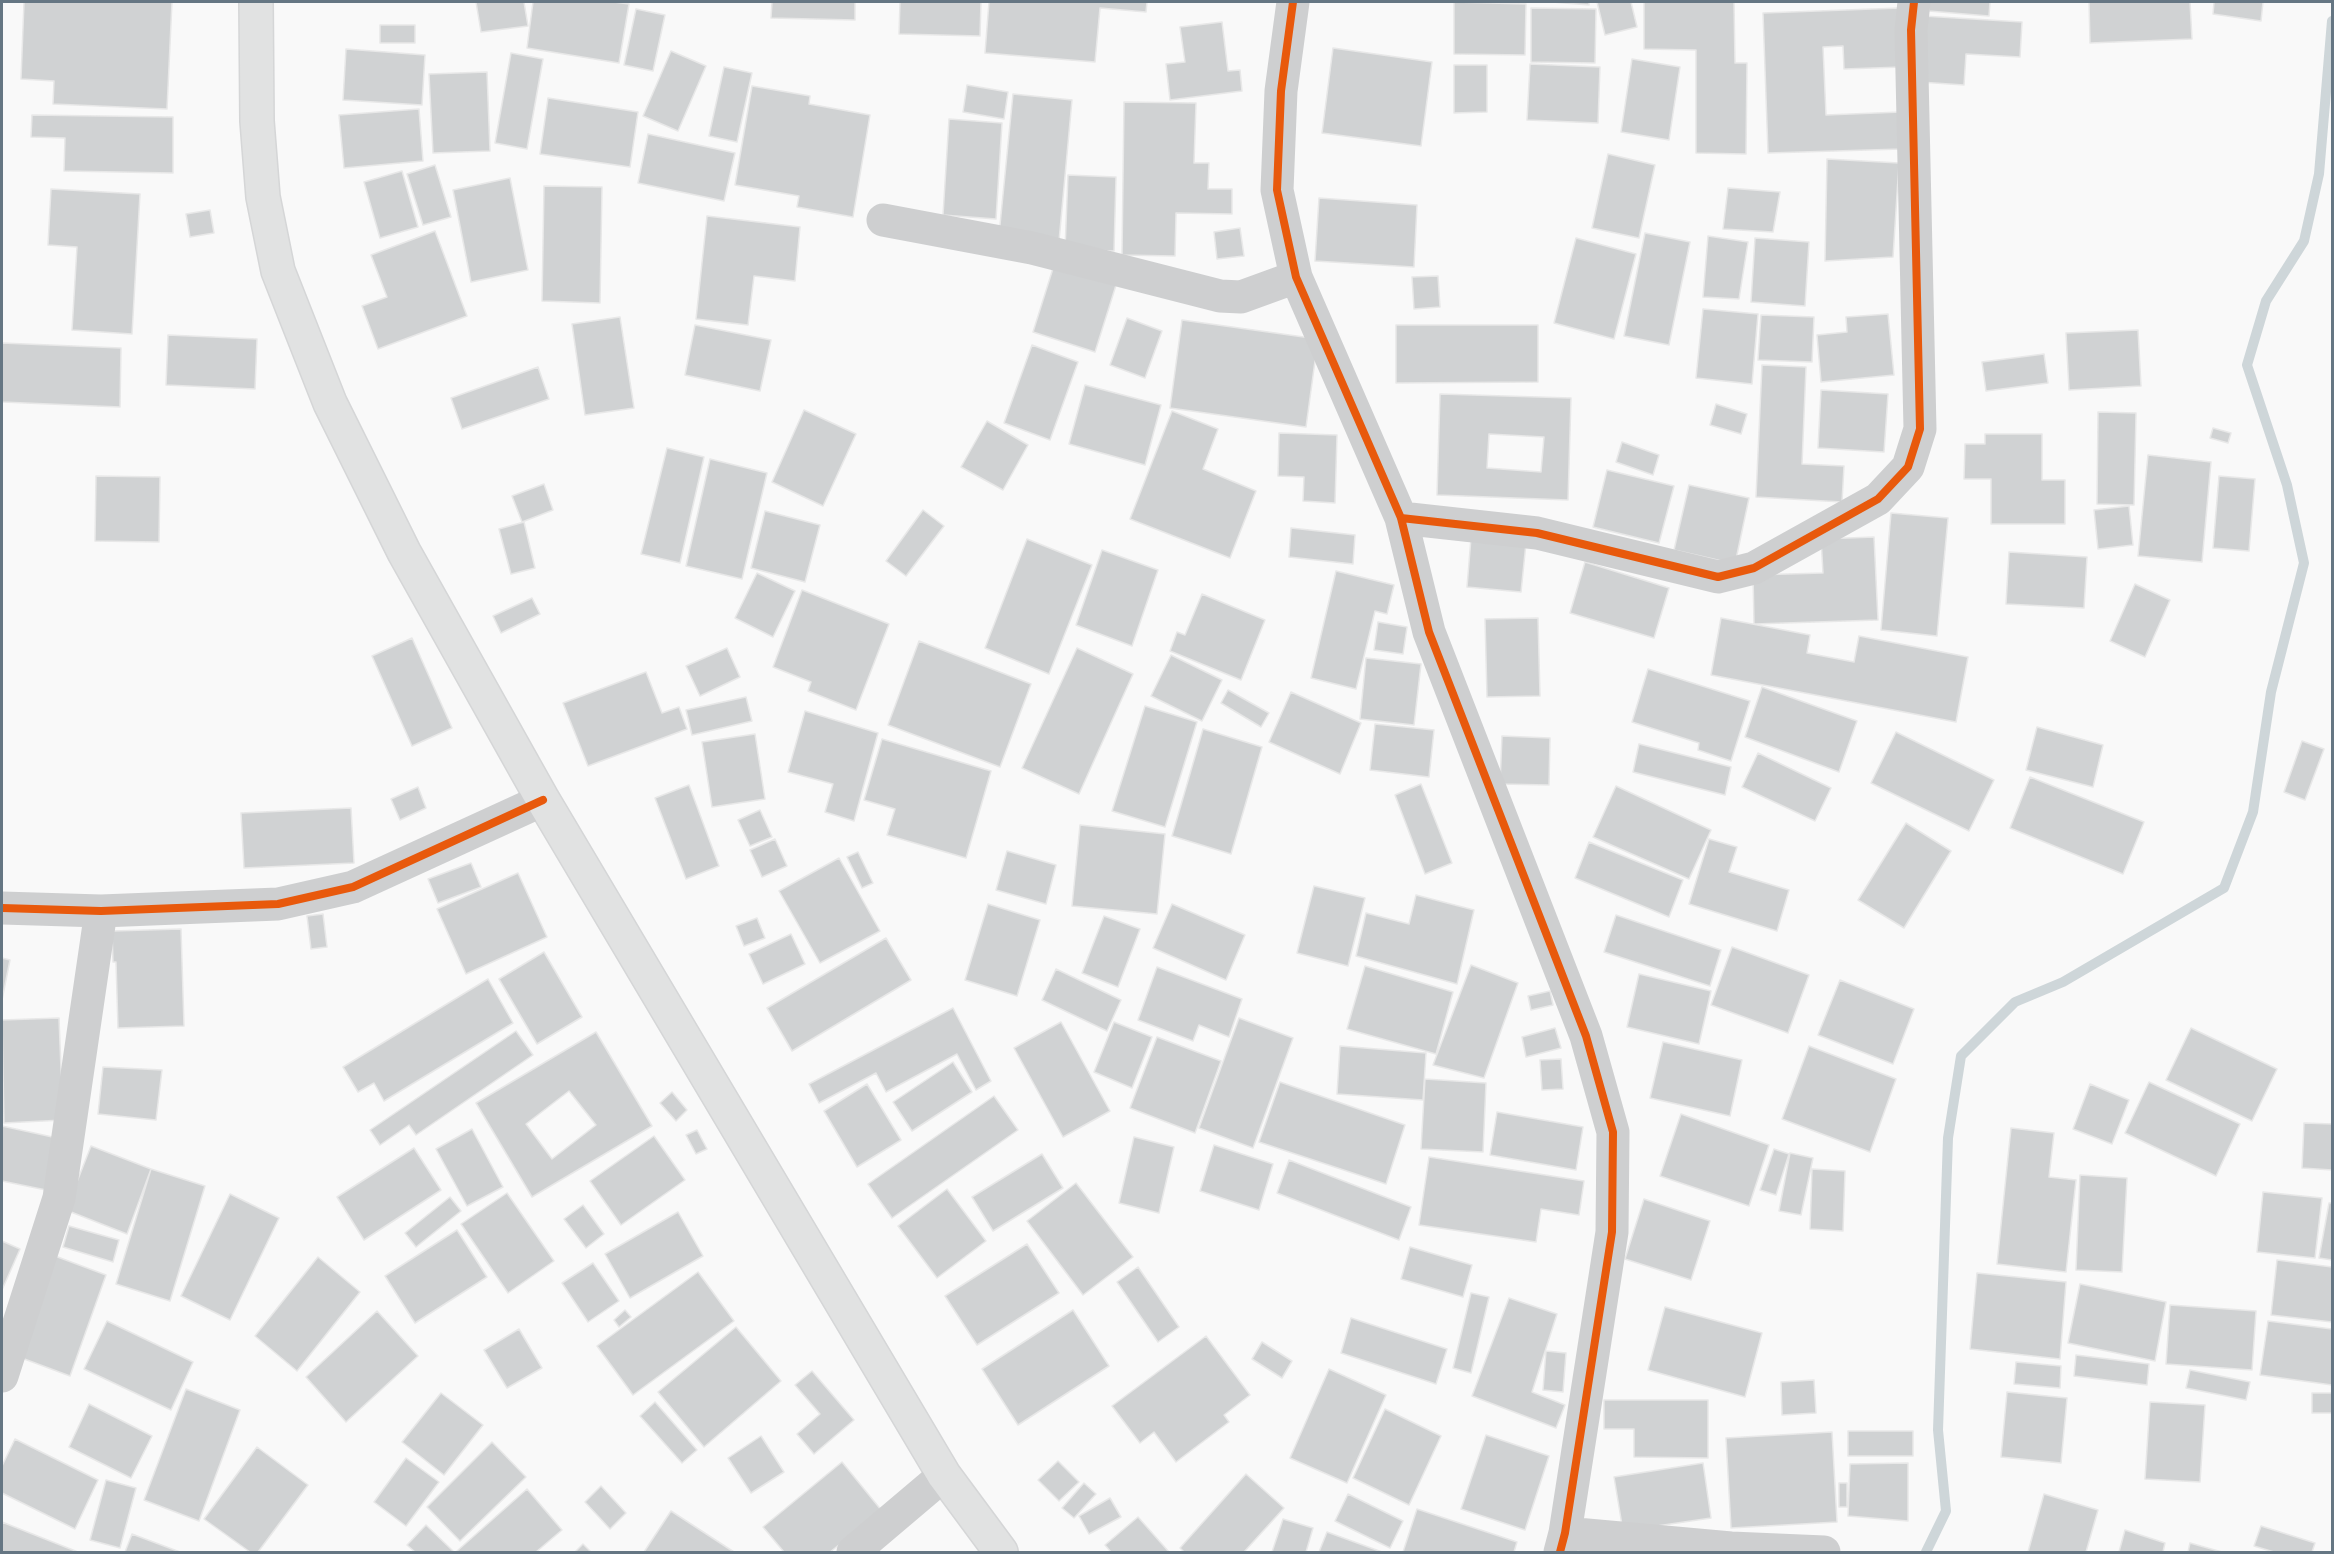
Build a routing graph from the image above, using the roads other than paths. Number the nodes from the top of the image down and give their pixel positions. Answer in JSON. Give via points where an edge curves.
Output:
{"nodes":[{"id":1,"x":256,"y":2,"type":"edge"},
{"id":2,"x":1293,"y":2,"type":"edge"},
{"id":3,"x":1914,"y":2,"type":"edge"},
{"id":4,"x":884,"y":220,"type":"dead end"},
{"id":5,"x":1296,"y":277,"type":"junction"},
{"id":6,"x":1401,"y":518,"type":"junction"},
{"id":7,"x":543,"y":800,"type":"junction"},
{"id":8,"x":2,"y":908,"type":"edge"},
{"id":9,"x":101,"y":911,"type":"junction"},
{"id":10,"x":2,"y":1376,"type":"edge"},
{"id":11,"x":944,"y":1475,"type":"junction"},
{"id":12,"x":1562,"y":1543,"type":"edge"},
{"id":13,"x":853,"y":1552,"type":"edge"},
{"id":14,"x":1001,"y":1552,"type":"edge"},
{"id":15,"x":1824,"y":1552,"type":"edge"}],
"edges":[{"from":1,"to":7,"type":"main road","via":[[261,176],[278,271],[330,403],[404,552]]},
{"from":2,"to":5,"type":"street","via":[[1281,91],[1278,190]]},
{"from":3,"to":6,"type":"street","via":[[1911,30],[1920,429],[1908,467],[1878,500],[1754,568],[1718,577],[1537,533]]},
{"from":4,"to":5,"type":"street","via":[[1032,248],[1220,296],[1241,297]]},
{"from":5,"to":6,"type":"street"},
{"from":6,"to":12,"type":"street","via":[[1429,632],[1586,1036],[1613,1132],[1612,1232]]},
{"from":7,"to":9,"type":"street","via":[[354,887],[278,904]]},
{"from":7,"to":11,"type":"main road"},
{"from":8,"to":9,"type":"street"},
{"from":9,"to":10,"type":"street","via":[[59,1198]]},
{"from":11,"to":13,"type":"street"},
{"from":11,"to":14,"type":"main road"},
{"from":12,"to":15,"type":"street"}]}
